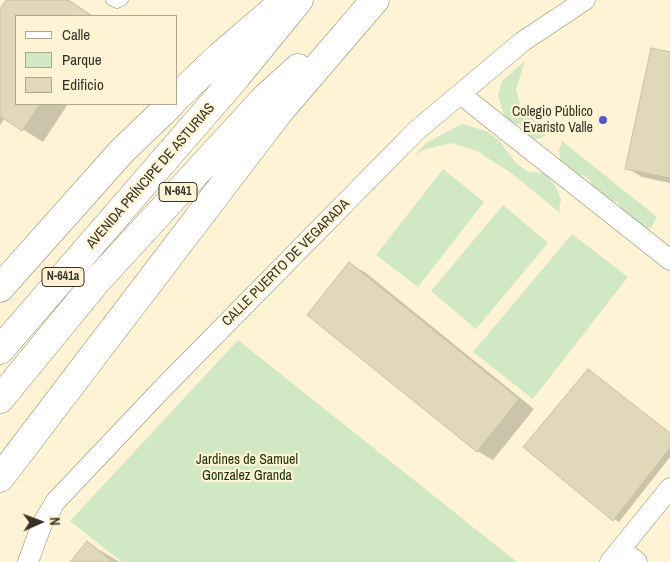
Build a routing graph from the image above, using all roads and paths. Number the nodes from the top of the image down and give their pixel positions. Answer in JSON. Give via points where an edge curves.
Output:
{"nodes":[{"id":1,"x":111,"y":0,"type":"edge"},
{"id":2,"x":124,"y":0,"type":"edge"},
{"id":3,"x":285,"y":0,"type":"edge"},
{"id":4,"x":299,"y":0,"type":"edge"},
{"id":5,"x":374,"y":0,"type":"edge"},
{"id":6,"x":584,"y":0,"type":"edge"},
{"id":7,"x":178,"y":96,"type":"edge"},
{"id":8,"x":469,"y":101,"type":"dead end"},
{"id":9,"x":170,"y":105,"type":"edge"},
{"id":10,"x":126,"y":204,"type":"joint"},
{"id":11,"x":670,"y":260,"type":"edge"},
{"id":12,"x":0,"y":288,"type":"edge"},
{"id":13,"x":0,"y":350,"type":"edge"},
{"id":14,"x":0,"y":399,"type":"edge"},
{"id":15,"x":0,"y":478,"type":"edge"},
{"id":16,"x":670,"y":488,"type":"edge"},
{"id":17,"x":615,"y":555,"type":"edge"},
{"id":18,"x":28,"y":562,"type":"edge"},
{"id":19,"x":637,"y":562,"type":"edge"}],
"edges":[{"from":1,"to":2,"type":"lane","via":[[117,3]]},
{"from":3,"to":7,"type":"highway"},
{"from":4,"to":10,"type":"highway","name":"AVENIDA PRÍNCIPE DE ASTURIAS","number":"N-641"},
{"from":5,"to":14,"type":"highway","name":"AVENIDA PRÍNCIPE DE ASTURIAS","number":"N-641","via":[[265,98],[96,282]]},
{"from":5,"to":15,"type":"highway","via":[[279,112]]},
{"from":6,"to":18,"type":"street","name":"CALLE PUERTO DE VEGARADA","via":[[522,42],[402,145],[162,388],[56,501],[42,524]]},
{"from":8,"to":11,"type":"street"},
{"from":9,"to":12,"type":"highway","via":[[122,150]]},
{"from":10,"to":13,"type":"highway","name":"AVENIDA PRÍNCIPE DE ASTURIAS","number":"N-641a"},
{"from":16,"to":17,"type":"street"},
{"from":17,"to":19,"type":"street"}]}
